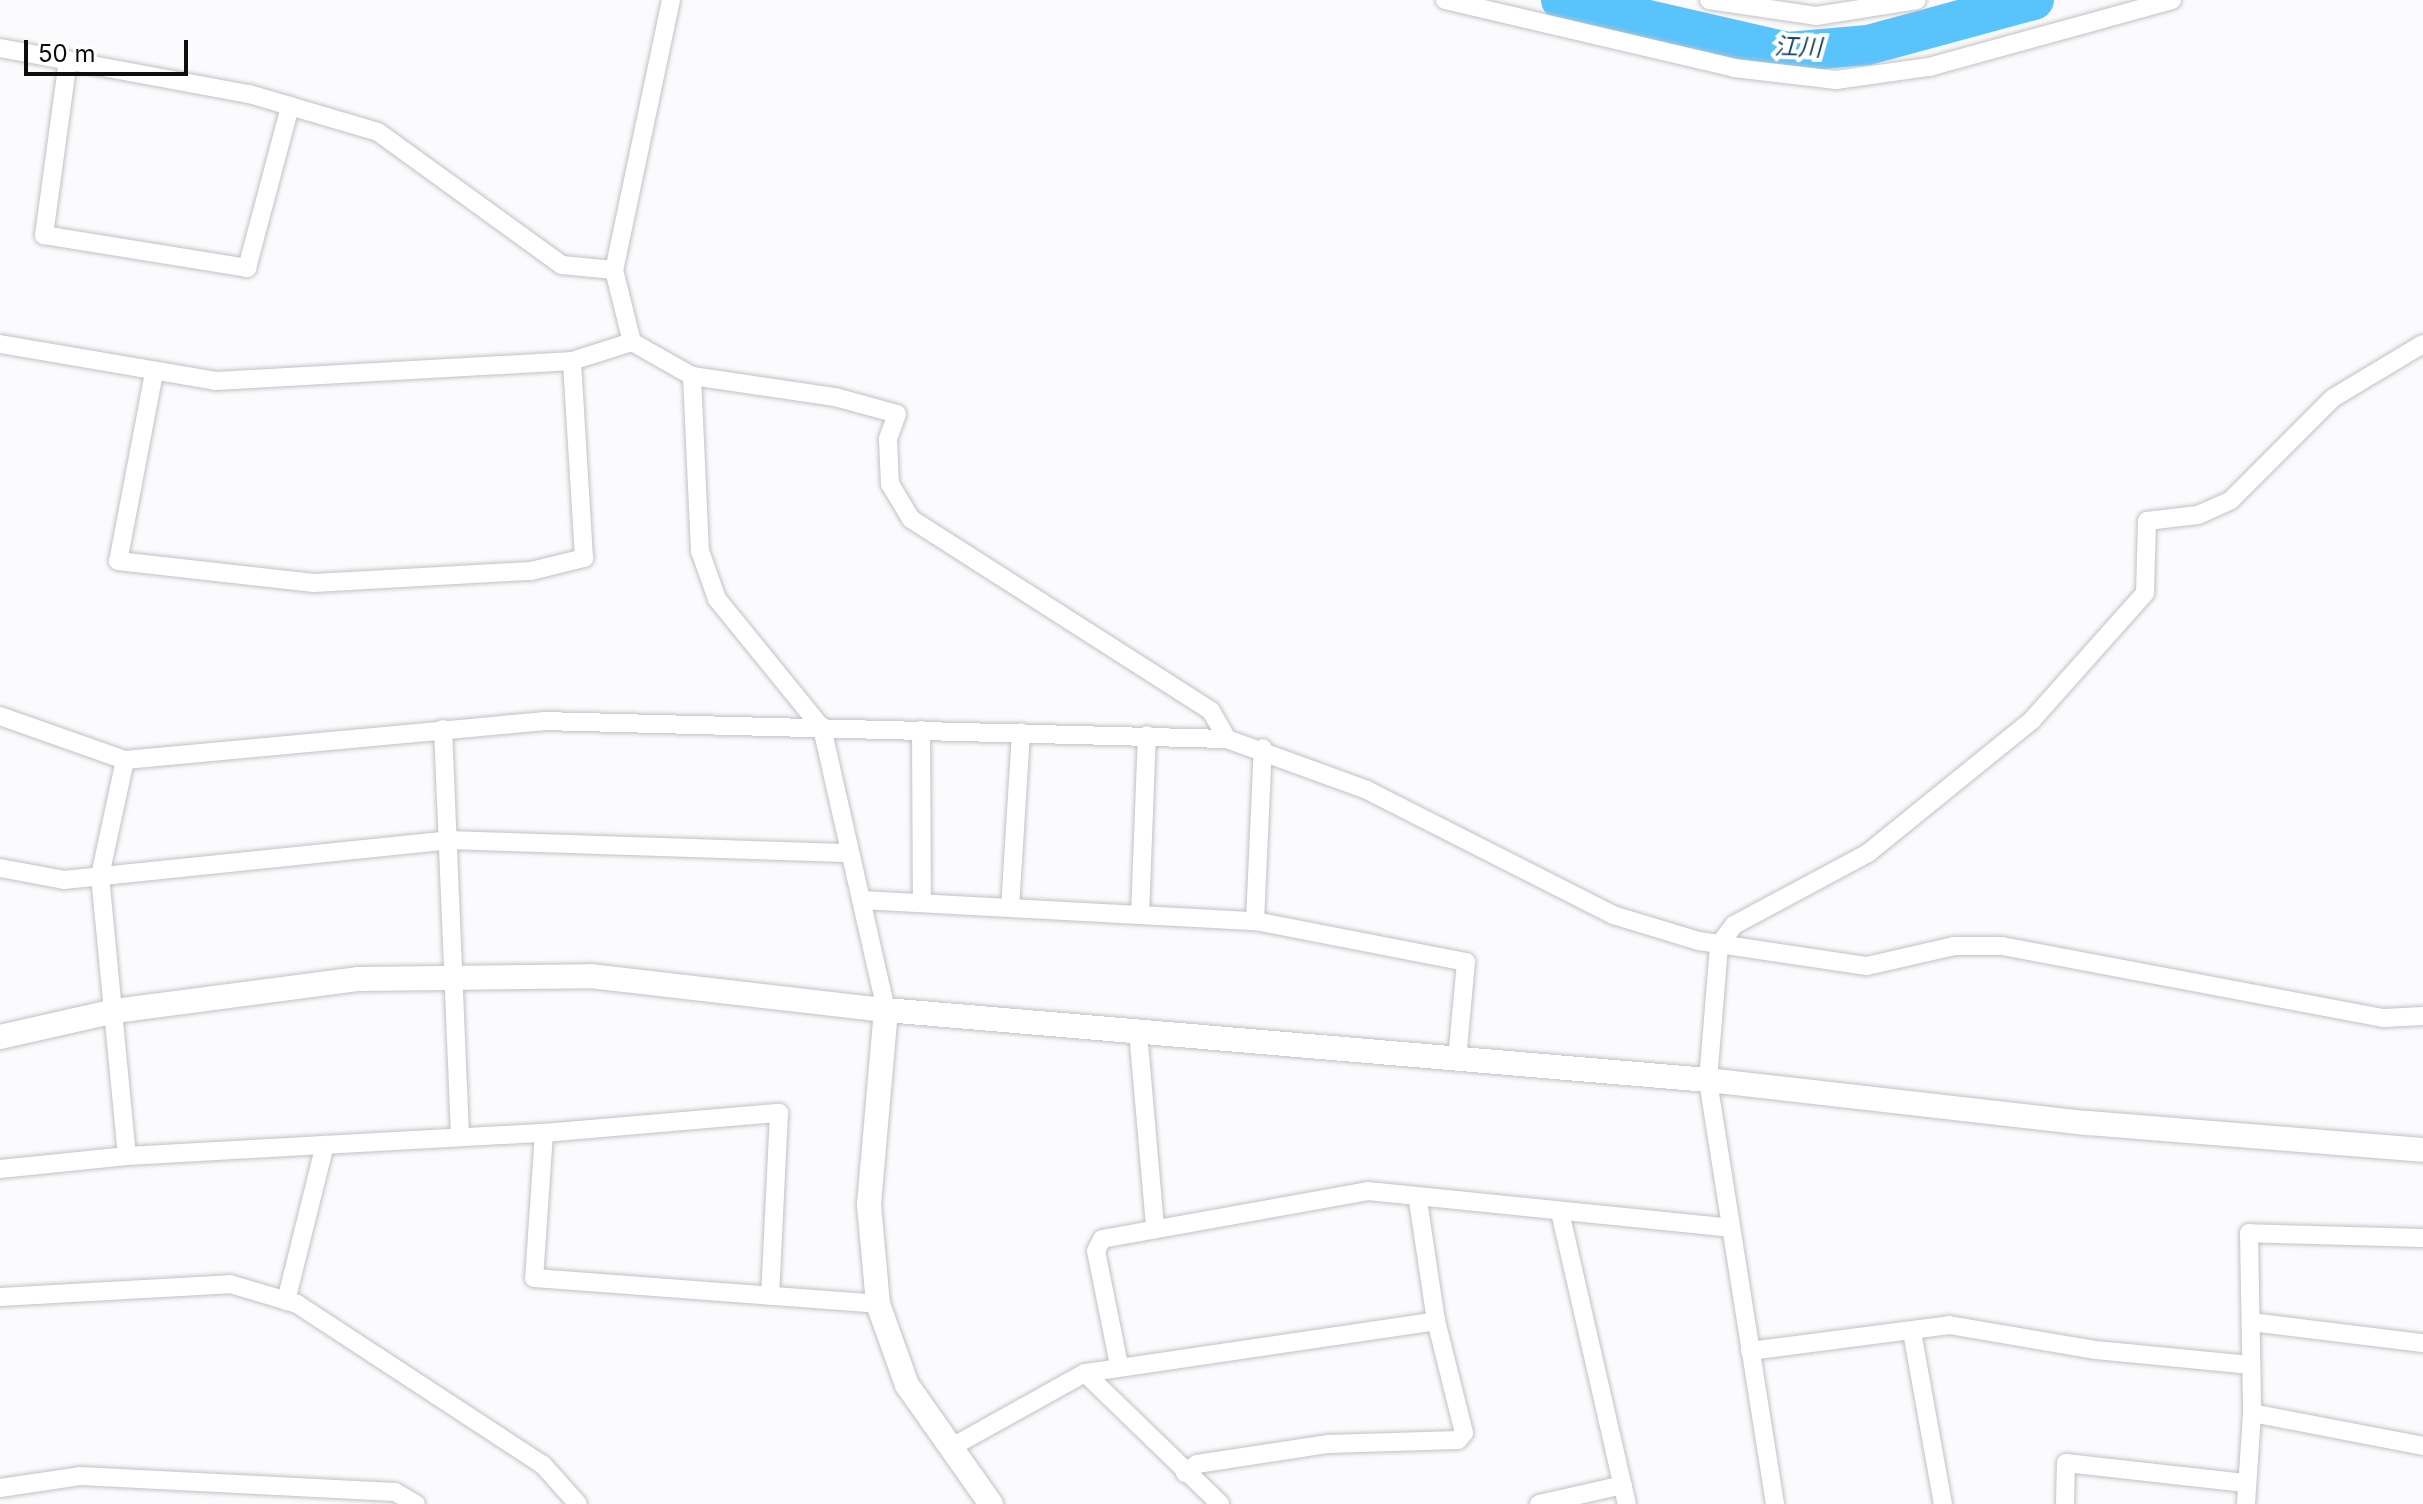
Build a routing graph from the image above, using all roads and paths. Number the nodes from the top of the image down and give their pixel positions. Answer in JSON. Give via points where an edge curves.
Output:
{"nodes":[{"id":1,"x":671,"y":0,"type":"edge"},
{"id":2,"x":1445,"y":0,"type":"edge"},
{"id":3,"x":1709,"y":0,"type":"edge"},
{"id":4,"x":1917,"y":0,"type":"edge"},
{"id":5,"x":2172,"y":0,"type":"edge"},
{"id":6,"x":0,"y":48,"type":"edge"},
{"id":7,"x":68,"y":60,"type":"junction"},
{"id":8,"x":290,"y":106,"type":"junction"},
{"id":9,"x":614,"y":270,"type":"junction"},
{"id":10,"x":632,"y":342,"type":"junction"},
{"id":11,"x":0,"y":344,"type":"edge"},
{"id":12,"x":2423,"y":344,"type":"edge"},
{"id":13,"x":572,"y":361,"type":"junction"},
{"id":14,"x":154,"y":373,"type":"junction"},
{"id":15,"x":692,"y":376,"type":"junction"},
{"id":16,"x":1,"y":720,"type":"edge"},
{"id":17,"x":822,"y":728,"type":"junction"},
{"id":18,"x":443,"y":729,"type":"junction"},
{"id":19,"x":921,"y":730,"type":"junction"},
{"id":20,"x":1021,"y":732,"type":"junction"},
{"id":21,"x":1147,"y":735,"type":"junction"},
{"id":22,"x":1227,"y":739,"type":"junction"},
{"id":23,"x":1263,"y":748,"type":"junction"},
{"id":24,"x":125,"y":760,"type":"junction"},
{"id":25,"x":449,"y":840,"type":"junction"},
{"id":26,"x":850,"y":853,"type":"junction"},
{"id":27,"x":0,"y":868,"type":"edge"},
{"id":28,"x":100,"y":876,"type":"junction"},
{"id":29,"x":861,"y":900,"type":"junction"},
{"id":30,"x":922,"y":903,"type":"junction"},
{"id":31,"x":1010,"y":908,"type":"junction"},
{"id":32,"x":1140,"y":915,"type":"junction"},
{"id":33,"x":1255,"y":921,"type":"junction"},
{"id":34,"x":1719,"y":945,"type":"junction"},
{"id":35,"x":452,"y":978,"type":"junction"},
{"id":36,"x":886,"y":1010,"type":"junction"},
{"id":37,"x":115,"y":1011,"type":"junction"},
{"id":38,"x":2423,"y":1016,"type":"edge"},
{"id":39,"x":1138,"y":1032,"type":"junction"},
{"id":40,"x":0,"y":1037,"type":"edge"},
{"id":41,"x":1457,"y":1059,"type":"junction"},
{"id":42,"x":1708,"y":1080,"type":"junction"},
{"id":43,"x":544,"y":1133,"type":"junction"},
{"id":44,"x":460,"y":1137,"type":"junction"},
{"id":45,"x":325,"y":1145,"type":"junction"},
{"id":46,"x":2423,"y":1150,"type":"edge"},
{"id":47,"x":127,"y":1156,"type":"junction"},
{"id":48,"x":0,"y":1169,"type":"edge"},
{"id":49,"x":1418,"y":1200,"type":"junction"},
{"id":50,"x":1560,"y":1212,"type":"junction"},
{"id":51,"x":1155,"y":1228,"type":"junction"},
{"id":52,"x":1730,"y":1228,"type":"junction"},
{"id":53,"x":2423,"y":1238,"type":"edge"},
{"id":54,"x":770,"y":1296,"type":"junction"},
{"id":55,"x":0,"y":1297,"type":"edge"},
{"id":56,"x":286,"y":1301,"type":"junction"},
{"id":57,"x":878,"y":1304,"type":"junction"},
{"id":58,"x":1436,"y":1321,"type":"junction"},
{"id":59,"x":2251,"y":1322,"type":"junction"},
{"id":60,"x":1912,"y":1332,"type":"junction"},
{"id":61,"x":2423,"y":1343,"type":"edge"},
{"id":62,"x":1750,"y":1351,"type":"junction"},
{"id":63,"x":1119,"y":1365,"type":"junction"},
{"id":64,"x":2251,"y":1365,"type":"junction"},
{"id":65,"x":1085,"y":1373,"type":"junction"},
{"id":66,"x":2252,"y":1413,"type":"junction"},
{"id":67,"x":2423,"y":1446,"type":"edge"},
{"id":68,"x":950,"y":1448,"type":"junction"},
{"id":69,"x":1185,"y":1473,"type":"junction"},
{"id":70,"x":2245,"y":1483,"type":"junction"},
{"id":71,"x":1623,"y":1485,"type":"junction"},
{"id":72,"x":0,"y":1488,"type":"edge"},
{"id":73,"x":416,"y":1504,"type":"edge"},
{"id":74,"x":578,"y":1504,"type":"edge"},
{"id":75,"x":991,"y":1504,"type":"edge"},
{"id":76,"x":1220,"y":1504,"type":"edge"},
{"id":77,"x":1539,"y":1504,"type":"edge"},
{"id":78,"x":1627,"y":1504,"type":"edge"},
{"id":79,"x":1775,"y":1504,"type":"edge"},
{"id":80,"x":1943,"y":1504,"type":"edge"},
{"id":81,"x":2065,"y":1504,"type":"edge"},
{"id":82,"x":2246,"y":1504,"type":"edge"}],
"edges":[{"from":1,"to":9,"type":"street"},
{"from":2,"to":5,"type":"street","via":[[1734,68],[1836,80],[1929,67]]},
{"from":3,"to":4,"type":"street","via":[[1816,16]]},
{"from":6,"to":7,"type":"street"},
{"from":7,"to":8,"type":"street"},
{"from":7,"to":8,"type":"street","via":[[44,235],[247,268]]},
{"from":8,"to":9,"type":"street","via":[[378,132],[562,265]]},
{"from":9,"to":10,"type":"street"},
{"from":10,"to":13,"type":"street"},
{"from":10,"to":15,"type":"street"},
{"from":11,"to":14,"type":"street"},
{"from":12,"to":34,"type":"street","via":[[2333,398],[2231,500],[2198,515],[2147,521],[2145,593],[2032,720],[1868,853],[1734,925]]},
{"from":13,"to":14,"type":"street","via":[[216,381]]},
{"from":13,"to":14,"type":"street","via":[[584,558],[531,571],[314,583],[118,561]]},
{"from":15,"to":17,"type":"street","via":[[700,551],[717,599]]},
{"from":15,"to":22,"type":"street","via":[[835,397],[897,414],[888,439],[890,484],[911,519],[1211,711]]},
{"from":16,"to":24,"type":"street"},
{"from":17,"to":18,"type":"street","via":[[543,721]]},
{"from":17,"to":19,"type":"street"},
{"from":17,"to":26,"type":"street"},
{"from":18,"to":24,"type":"street"},
{"from":18,"to":25,"type":"street"},
{"from":19,"to":20,"type":"street"},
{"from":19,"to":30,"type":"street"},
{"from":20,"to":21,"type":"street"},
{"from":20,"to":31,"type":"street"},
{"from":21,"to":22,"type":"street"},
{"from":21,"to":32,"type":"street"},
{"from":22,"to":23,"type":"street"},
{"from":23,"to":33,"type":"street"},
{"from":23,"to":34,"type":"street","via":[[1367,790],[1613,915]]},
{"from":24,"to":28,"type":"street"},
{"from":25,"to":26,"type":"street"},
{"from":25,"to":28,"type":"street"},
{"from":25,"to":35,"type":"street"},
{"from":26,"to":29,"type":"street"},
{"from":27,"to":28,"type":"street","via":[[64,880]]},
{"from":28,"to":37,"type":"street"},
{"from":29,"to":30,"type":"street"},
{"from":29,"to":36,"type":"street"},
{"from":30,"to":31,"type":"street"},
{"from":31,"to":32,"type":"street"},
{"from":32,"to":33,"type":"street"},
{"from":33,"to":41,"type":"street","via":[[1466,962]]},
{"from":34,"to":38,"type":"street","via":[[1867,966],[1954,946],[2002,946],[2384,1018]]},
{"from":34,"to":42,"type":"street"},
{"from":35,"to":36,"type":"street","via":[[590,976]]},
{"from":35,"to":37,"type":"street","via":[[359,979]]},
{"from":35,"to":44,"type":"street"},
{"from":36,"to":39,"type":"street"},
{"from":36,"to":57,"type":"street","via":[[869,1205]]},
{"from":37,"to":40,"type":"street"},
{"from":37,"to":47,"type":"street"},
{"from":39,"to":41,"type":"street"},
{"from":39,"to":51,"type":"street"},
{"from":41,"to":42,"type":"street"},
{"from":42,"to":46,"type":"street","via":[[2088,1123]]},
{"from":42,"to":52,"type":"street"},
{"from":43,"to":44,"type":"street"},
{"from":43,"to":54,"type":"street","via":[[534,1278]]},
{"from":43,"to":54,"type":"street","via":[[779,1113]]},
{"from":44,"to":45,"type":"street"},
{"from":45,"to":47,"type":"street"},
{"from":45,"to":56,"type":"street"},
{"from":47,"to":48,"type":"street"},
{"from":49,"to":50,"type":"street"},
{"from":49,"to":51,"type":"street","via":[[1368,1191]]},
{"from":49,"to":58,"type":"street"},
{"from":50,"to":52,"type":"street"},
{"from":50,"to":71,"type":"street"},
{"from":51,"to":63,"type":"street","via":[[1102,1239],[1096,1251]]},
{"from":52,"to":62,"type":"street"},
{"from":53,"to":59,"type":"street","via":[[2249,1233]]},
{"from":54,"to":57,"type":"street"},
{"from":55,"to":56,"type":"street","via":[[230,1284]]},
{"from":56,"to":74,"type":"street","via":[[543,1465]]},
{"from":57,"to":68,"type":"street","via":[[907,1385]]},
{"from":58,"to":63,"type":"street"},
{"from":58,"to":69,"type":"street","via":[[1464,1433],[1458,1440],[1328,1444],[1197,1464]]},
{"from":59,"to":61,"type":"street"},
{"from":59,"to":64,"type":"street"},
{"from":60,"to":62,"type":"street"},
{"from":60,"to":64,"type":"street","via":[[1949,1325],[2096,1350]]},
{"from":60,"to":80,"type":"street"},
{"from":62,"to":79,"type":"street"},
{"from":63,"to":65,"type":"street"},
{"from":64,"to":66,"type":"street"},
{"from":65,"to":68,"type":"street"},
{"from":65,"to":69,"type":"street"},
{"from":66,"to":67,"type":"street"},
{"from":66,"to":70,"type":"street"},
{"from":68,"to":75,"type":"street"},
{"from":69,"to":76,"type":"street"},
{"from":70,"to":81,"type":"street","via":[[2066,1463]]},
{"from":70,"to":82,"type":"street"},
{"from":71,"to":77,"type":"street"},
{"from":71,"to":78,"type":"street"},
{"from":72,"to":73,"type":"street","via":[[80,1476],[395,1492]]}]}
